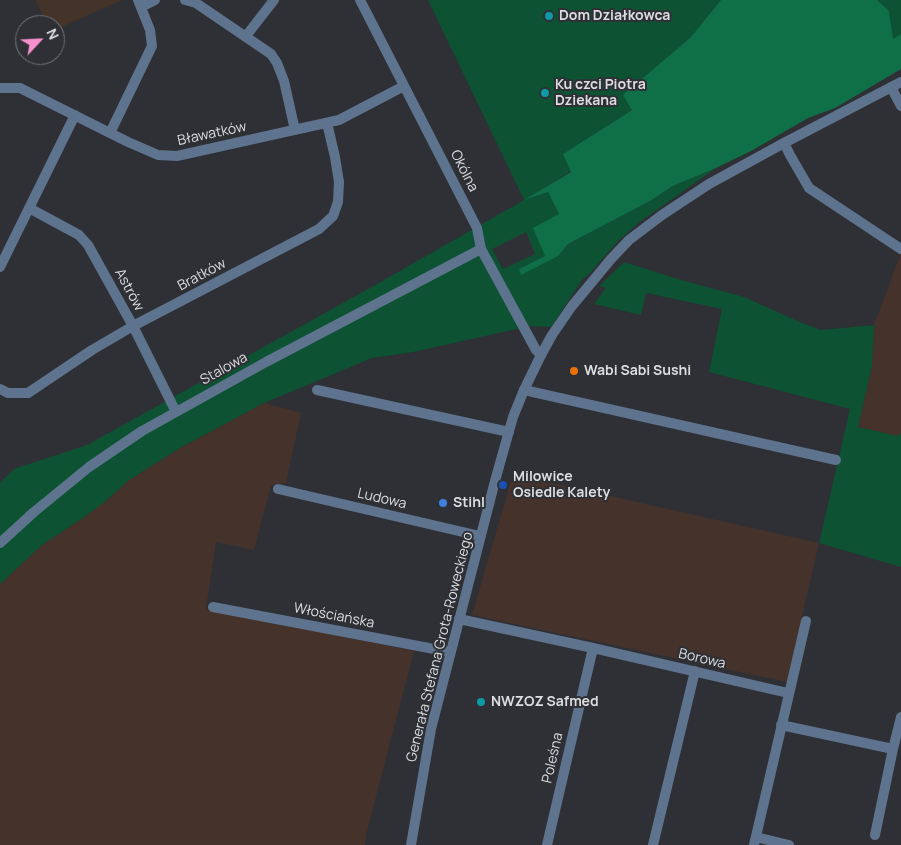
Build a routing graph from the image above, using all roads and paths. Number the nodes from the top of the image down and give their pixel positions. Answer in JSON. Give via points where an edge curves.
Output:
{"nodes":[{"id":1,"x":155,"y":0,"type":"edge"},
{"id":2,"x":185,"y":0,"type":"edge"},
{"id":3,"x":274,"y":0,"type":"edge"},
{"id":4,"x":360,"y":0,"type":"edge"},
{"id":5,"x":139,"y":3,"type":"edge"},
{"id":6,"x":246,"y":36,"type":"junction"},
{"id":7,"x":901,"y":82,"type":"edge"},
{"id":8,"x":404,"y":86,"type":"junction"},
{"id":9,"x":0,"y":88,"type":"edge"},
{"id":10,"x":891,"y":88,"type":"junction"},
{"id":11,"x":901,"y":106,"type":"edge"},
{"id":12,"x":75,"y":115,"type":"junction"},
{"id":13,"x":328,"y":123,"type":"junction"},
{"id":14,"x":295,"y":130,"type":"junction"},
{"id":15,"x":110,"y":133,"type":"junction"},
{"id":16,"x":784,"y":143,"type":"junction"},
{"id":17,"x":29,"y":208,"type":"junction"},
{"id":18,"x":481,"y":249,"type":"junction"},
{"id":19,"x":901,"y":249,"type":"edge"},
{"id":20,"x":0,"y":267,"type":"edge"},
{"id":21,"x":133,"y":326,"type":"junction"},
{"id":22,"x":541,"y":355,"type":"junction"},
{"id":23,"x":0,"y":389,"type":"edge"},
{"id":24,"x":317,"y":390,"type":"dead end"},
{"id":25,"x":524,"y":390,"type":"junction"},
{"id":26,"x":176,"y":412,"type":"junction"},
{"id":27,"x":509,"y":432,"type":"junction"},
{"id":28,"x":836,"y":460,"type":"dead end"},
{"id":29,"x":278,"y":489,"type":"dead end"},
{"id":30,"x":480,"y":536,"type":"junction"},
{"id":31,"x":0,"y":543,"type":"edge"},
{"id":32,"x":213,"y":607,"type":"dead end"},
{"id":33,"x":459,"y":619,"type":"junction"},
{"id":34,"x":806,"y":620,"type":"dead end"},
{"id":35,"x":594,"y":648,"type":"junction"},
{"id":36,"x":450,"y":652,"type":"junction"},
{"id":37,"x":695,"y":671,"type":"junction"},
{"id":38,"x":788,"y":693,"type":"junction"},
{"id":39,"x":901,"y":717,"type":"edge"},
{"id":40,"x":781,"y":725,"type":"junction"},
{"id":41,"x":893,"y":749,"type":"junction"},
{"id":42,"x":875,"y":835,"type":"dead end"},
{"id":43,"x":755,"y":841,"type":"edge"},
{"id":44,"x":411,"y":845,"type":"edge"},
{"id":45,"x":547,"y":845,"type":"edge"},
{"id":46,"x":653,"y":845,"type":"edge"},
{"id":47,"x":789,"y":845,"type":"edge"}],
"edges":[{"from":1,"to":5,"type":"street"},
{"from":2,"to":6,"type":"street","via":[[196,3]]},
{"from":3,"to":6,"type":"street"},
{"from":4,"to":8,"type":"street","name":"Okólna"},
{"from":5,"to":15,"type":"street","via":[[150,30],[152,46]]},
{"from":6,"to":14,"type":"street","via":[[277,63]]},
{"from":7,"to":10,"type":"street","name":"Generała Stefana Grota-Roweckiego"},
{"from":8,"to":13,"type":"street","name":"Bławatków"},
{"from":8,"to":18,"type":"street","name":"Okólna","via":[[477,228]]},
{"from":9,"to":12,"type":"street","name":"Bławatków","via":[[20,88]]},
{"from":10,"to":11,"type":"street"},
{"from":10,"to":16,"type":"street","name":"Generała Stefana Grota-Roweckiego"},
{"from":12,"to":15,"type":"street","name":"Bławatków"},
{"from":12,"to":17,"type":"street"},
{"from":13,"to":14,"type":"street","name":"Bławatków"},
{"from":13,"to":21,"type":"street","name":"Bratków","via":[[339,182],[338,202],[328,222]]},
{"from":14,"to":15,"type":"street","name":"Bławatków","via":[[177,156],[158,155]]},
{"from":16,"to":19,"type":"street","via":[[809,188]]},
{"from":16,"to":22,"type":"street","name":"Generała Stefana Grota-Roweckiego","via":[[688,197],[629,240],[572,306]]},
{"from":17,"to":20,"type":"street"},
{"from":17,"to":21,"type":"street","name":"Astrów","via":[[79,235],[88,245]]},
{"from":18,"to":22,"type":"street","name":"Okólna"},
{"from":18,"to":26,"type":"street","name":"Stalowa"},
{"from":21,"to":23,"type":"street","name":"Bratków","via":[[28,393],[8,394]]},
{"from":21,"to":26,"type":"street","name":"Astrów"},
{"from":22,"to":25,"type":"street","name":"Generała Stefana Grota-Roweckiego"},
{"from":24,"to":27,"type":"street"},
{"from":25,"to":27,"type":"street","name":"Generała Stefana Grota-Roweckiego"},
{"from":25,"to":28,"type":"street"},
{"from":26,"to":31,"type":"street","name":"Stalowa","via":[[89,467]]},
{"from":27,"to":30,"type":"street","name":"Generała Stefana Grota-Roweckiego"},
{"from":29,"to":30,"type":"street","name":"Ludowa"},
{"from":30,"to":33,"type":"street","name":"Generała Stefana Grota-Roweckiego"},
{"from":32,"to":36,"type":"street","name":"Włościańska"},
{"from":33,"to":35,"type":"street","name":"Borowa"},
{"from":33,"to":36,"type":"street","name":"Generała Stefana Grota-Roweckiego"},
{"from":34,"to":38,"type":"street"},
{"from":35,"to":37,"type":"street","name":"Borowa"},
{"from":35,"to":45,"type":"street","name":"Poleśna"},
{"from":36,"to":44,"type":"street","name":"Generała Stefana Grota-Roweckiego","via":[[431,729]]},
{"from":37,"to":38,"type":"street","name":"Borowa"},
{"from":37,"to":46,"type":"street"},
{"from":38,"to":40,"type":"street"},
{"from":39,"to":41,"type":"street"},
{"from":40,"to":41,"type":"street"},
{"from":40,"to":43,"type":"street"},
{"from":41,"to":42,"type":"street"},
{"from":43,"to":47,"type":"street"}]}
